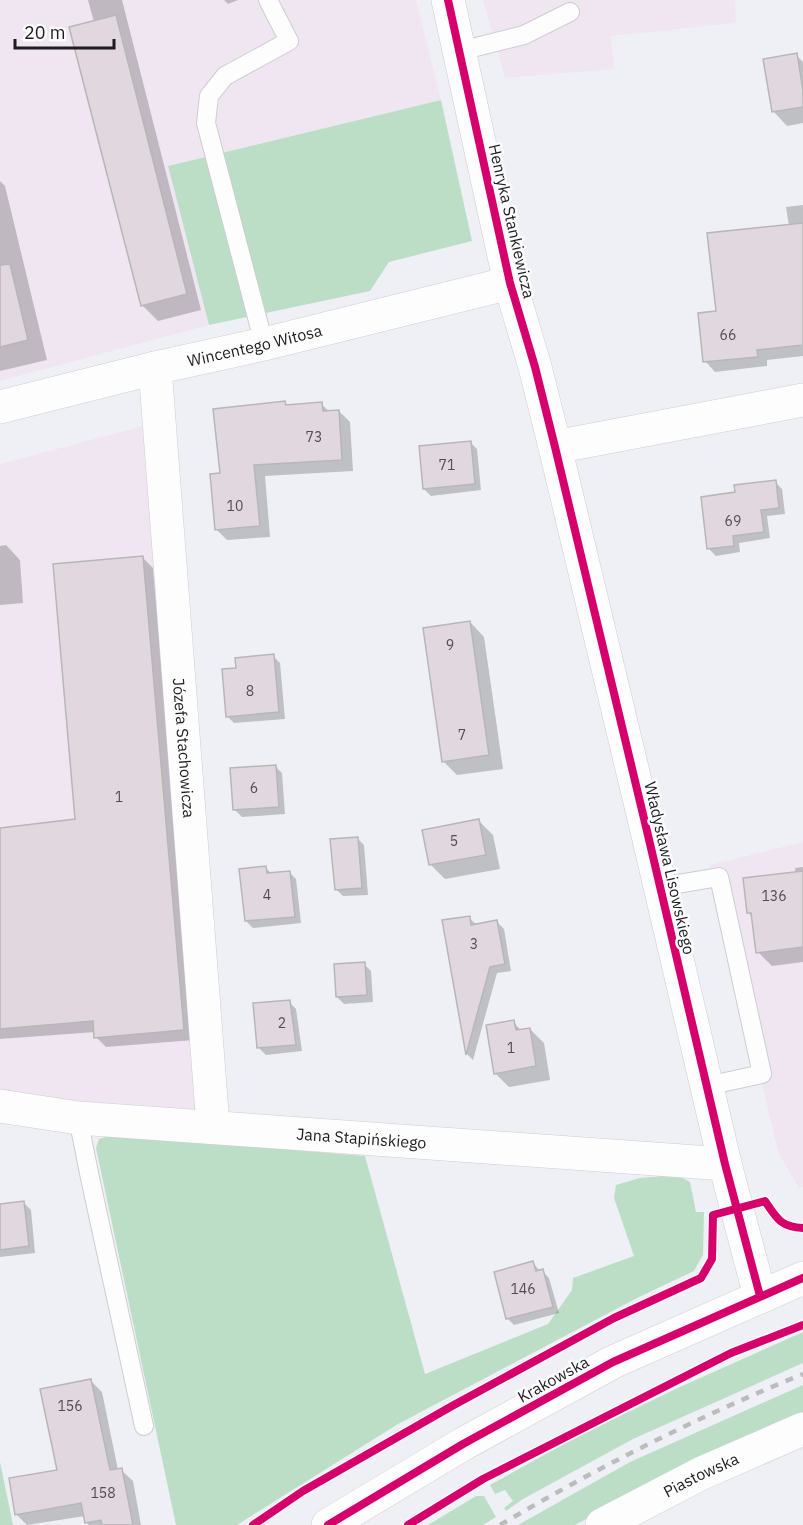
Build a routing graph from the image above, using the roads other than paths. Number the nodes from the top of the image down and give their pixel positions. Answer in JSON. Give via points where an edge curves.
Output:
{"nodes":[{"id":1,"x":268,"y":0,"type":"edge"},
{"id":2,"x":448,"y":0,"type":"edge"},
{"id":3,"x":570,"y":12,"type":"dead end"},
{"id":4,"x":460,"y":51,"type":"junction"},
{"id":5,"x":510,"y":283,"type":"junction"},
{"id":6,"x":264,"y":344,"type":"junction"},
{"id":7,"x":155,"y":368,"type":"junction"},
{"id":8,"x":803,"y":400,"type":"edge"},
{"id":9,"x":0,"y":407,"type":"edge"},
{"id":10,"x":555,"y":447,"type":"junction"},
{"id":11,"x":660,"y":887,"type":"junction"},
{"id":12,"x":707,"y":1086,"type":"junction"},
{"id":13,"x":0,"y":1106,"type":"edge"},
{"id":14,"x":78,"y":1118,"type":"junction"},
{"id":15,"x":213,"y":1126,"type":"junction"},
{"id":16,"x":725,"y":1164,"type":"junction"},
{"id":17,"x":803,"y":1278,"type":"edge"},
{"id":18,"x":760,"y":1296,"type":"junction"},
{"id":19,"x":144,"y":1426,"type":"dead end"},
{"id":20,"x":803,"y":1429,"type":"edge"},
{"id":21,"x":327,"y":1525,"type":"edge"},
{"id":22,"x":602,"y":1525,"type":"edge"}],
"edges":[{"from":1,"to":6,"type":"lane","via":[[289,41],[225,76],[210,96],[206,123]]},
{"from":2,"to":4,"type":"street","name":"Henryka Stankiewicza"},
{"from":3,"to":4,"type":"lane","via":[[524,35]]},
{"from":4,"to":5,"type":"street","name":"Henryka Stankiewicza"},
{"from":5,"to":6,"type":"street","name":"Wincentego Witosa"},
{"from":5,"to":10,"type":"street","name":"Henryka Stankiewicza"},
{"from":6,"to":7,"type":"street","name":"Wincentego Witosa"},
{"from":7,"to":9,"type":"street","name":"Wincentego Witosa"},
{"from":7,"to":15,"type":"street","name":"Józefa Stachowicza"},
{"from":8,"to":10,"type":"street"},
{"from":10,"to":11,"type":"street","name":"Władysława Lisowskiego"},
{"from":11,"to":12,"type":"street","name":"Władysława Lisowskiego"},
{"from":11,"to":12,"type":"lane","via":[[719,877],[762,1074]]},
{"from":12,"to":16,"type":"street","name":"Władysława Lisowskiego"},
{"from":13,"to":14,"type":"street","name":"Jana Stapińskiego"},
{"from":14,"to":15,"type":"street","name":"Jana Stapińskiego"},
{"from":14,"to":19,"type":"lane"},
{"from":15,"to":16,"type":"street","name":"Jana Stapińskiego"},
{"from":16,"to":18,"type":"street","name":"Władysława Lisowskiego"},
{"from":17,"to":18,"type":"street","name":"Krakowska"},
{"from":18,"to":21,"type":"street","name":"Krakowska","via":[[613,1362]]},
{"from":20,"to":22,"type":"street","name":"Piastowska","via":[[702,1473]]}]}
